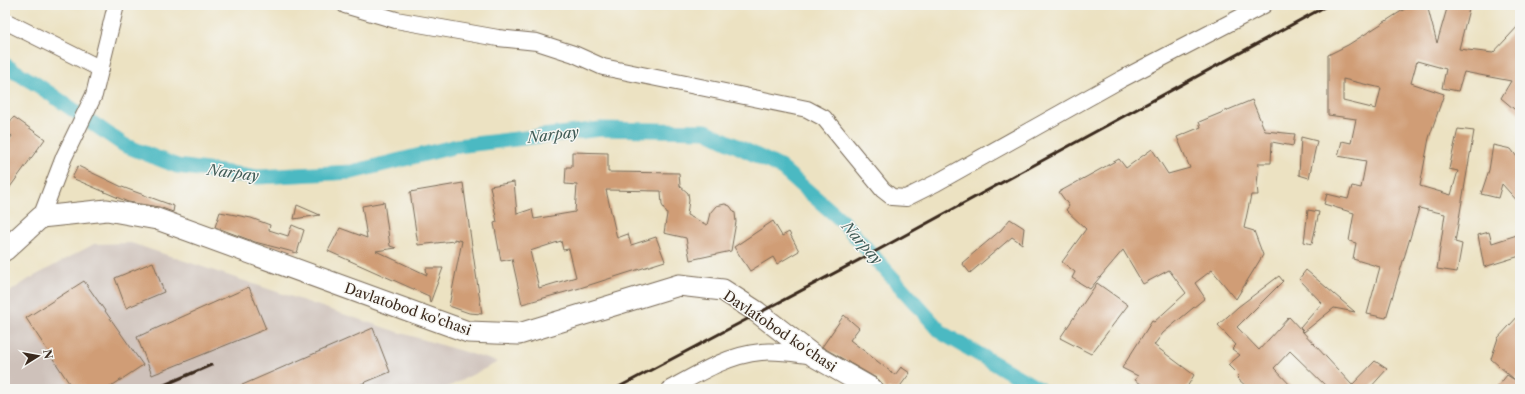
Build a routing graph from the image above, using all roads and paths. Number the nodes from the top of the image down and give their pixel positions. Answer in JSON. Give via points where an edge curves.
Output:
{"nodes":[{"id":1,"x":116,"y":5,"type":"edge"},
{"id":2,"x":345,"y":5,"type":"edge"},
{"id":3,"x":1264,"y":5,"type":"edge"},
{"id":4,"x":5,"y":21,"type":"edge"},
{"id":5,"x":101,"y":69,"type":"junction"},
{"id":6,"x":41,"y":217,"type":"junction"},
{"id":7,"x":5,"y":250,"type":"edge"},
{"id":8,"x":814,"y":356,"type":"junction"},
{"id":9,"x":670,"y":389,"type":"edge"},
{"id":10,"x":872,"y":389,"type":"edge"}],
"edges":[{"from":1,"to":5,"type":"street"},
{"from":2,"to":3,"type":"street","via":[[396,20],[498,38],[537,42],[603,67],[807,110],[824,118],[883,190],[892,197],[906,198],[1120,80]]},
{"from":4,"to":5,"type":"street"},
{"from":5,"to":6,"type":"street","via":[[94,95],[64,158]]},
{"from":6,"to":7,"type":"street"},
{"from":6,"to":8,"type":"street","name":"Davlatobod ko'chasi","via":[[107,210],[157,219],[468,332],[518,334],[679,285],[723,290],[757,312]]},
{"from":8,"to":9,"type":"street","via":[[763,352],[740,355]]},
{"from":8,"to":10,"type":"street","name":"Davlatobod ko'chasi"}]}
